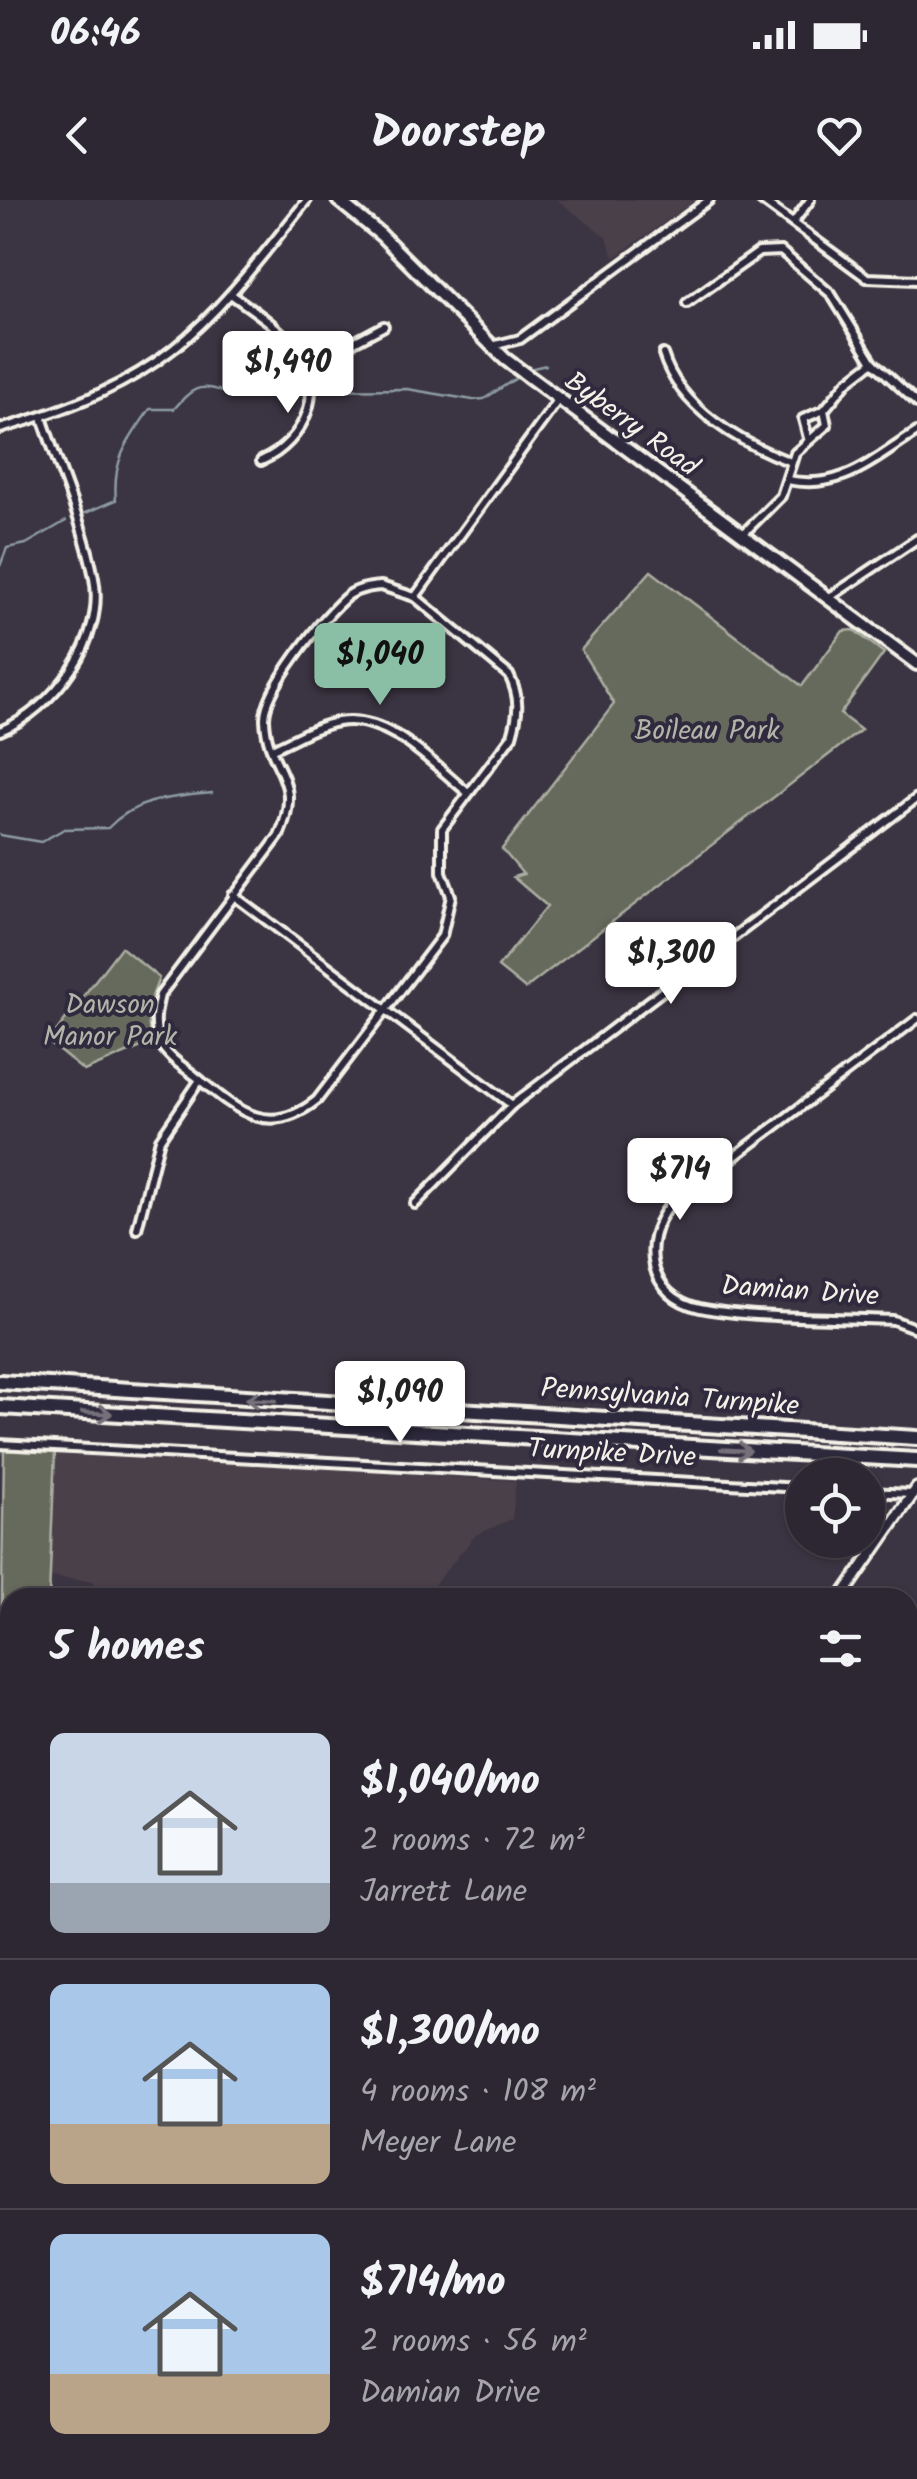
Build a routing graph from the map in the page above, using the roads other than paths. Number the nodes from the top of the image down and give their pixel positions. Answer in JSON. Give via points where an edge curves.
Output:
{"nodes":[{"id":1,"x":306,"y":200,"type":"edge"},
{"id":2,"x":338,"y":200,"type":"edge"},
{"id":3,"x":709,"y":200,"type":"edge"},
{"id":4,"x":761,"y":200,"type":"edge"},
{"id":5,"x":810,"y":200,"type":"edge"},
{"id":6,"x":792,"y":223,"type":"junction"},
{"id":7,"x":917,"y":280,"type":"edge"},
{"id":8,"x":232,"y":295,"type":"junction"},
{"id":9,"x":687,"y":303,"type":"dead end"},
{"id":10,"x":384,"y":326,"type":"dead end"},
{"id":11,"x":492,"y":346,"type":"junction"},
{"id":12,"x":663,"y":354,"type":"dead end"},
{"id":13,"x":873,"y":362,"type":"junction"},
{"id":14,"x":307,"y":367,"type":"junction"},
{"id":15,"x":558,"y":400,"type":"junction"},
{"id":16,"x":917,"y":404,"type":"edge"},
{"id":17,"x":824,"y":410,"type":"junction"},
{"id":18,"x":42,"y":417,"type":"junction"},
{"id":19,"x":0,"y":430,"type":"edge"},
{"id":20,"x":917,"y":432,"type":"edge"},
{"id":21,"x":808,"y":438,"type":"junction"},
{"id":22,"x":261,"y":461,"type":"dead end"},
{"id":23,"x":791,"y":462,"type":"junction"},
{"id":24,"x":787,"y":480,"type":"junction"},
{"id":25,"x":743,"y":534,"type":"junction"},
{"id":26,"x":917,"y":539,"type":"edge"},
{"id":27,"x":414,"y":596,"type":"junction"},
{"id":28,"x":830,"y":597,"type":"junction"},
{"id":29,"x":917,"y":664,"type":"edge"},
{"id":30,"x":0,"y":731,"type":"edge"},
{"id":31,"x":272,"y":749,"type":"junction"},
{"id":32,"x":468,"y":793,"type":"junction"},
{"id":33,"x":917,"y":798,"type":"edge"},
{"id":34,"x":232,"y":895,"type":"junction"},
{"id":35,"x":384,"y":1009,"type":"junction"},
{"id":36,"x":917,"y":1019,"type":"edge"},
{"id":37,"x":200,"y":1080,"type":"junction"},
{"id":38,"x":512,"y":1105,"type":"junction"},
{"id":39,"x":415,"y":1204,"type":"dead end"},
{"id":40,"x":138,"y":1228,"type":"dead end"},
{"id":41,"x":917,"y":1329,"type":"edge"},
{"id":42,"x":0,"y":1382,"type":"edge"},
{"id":43,"x":0,"y":1407,"type":"edge"},
{"id":44,"x":917,"y":1438,"type":"edge"},
{"id":45,"x":0,"y":1444,"type":"edge"},
{"id":46,"x":917,"y":1460,"type":"edge"},
{"id":47,"x":785,"y":1487,"type":"edge"},
{"id":48,"x":915,"y":1491,"type":"edge"},
{"id":49,"x":885,"y":1492,"type":"edge"},
{"id":50,"x":848,"y":1588,"type":"edge"}],
"edges":[{"from":1,"to":8,"type":"street"},
{"from":2,"to":11,"type":"main road","name":"Byberry Road"},
{"from":3,"to":11,"type":"street","via":[[520,339]]},
{"from":4,"to":6,"type":"street"},
{"from":5,"to":6,"type":"street"},
{"from":6,"to":7,"type":"street","via":[[867,278]]},
{"from":8,"to":14,"type":"street","via":[[296,346]]},
{"from":8,"to":18,"type":"street","via":[[162,361],[94,399]]},
{"from":9,"to":13,"type":"street","via":[[759,252],[781,251],[831,294]]},
{"from":10,"to":14,"type":"street"},
{"from":11,"to":15,"type":"main road","name":"Byberry Road"},
{"from":12,"to":23,"type":"street","via":[[676,385],[743,444]]},
{"from":13,"to":16,"type":"street"},
{"from":13,"to":17,"type":"street"},
{"from":14,"to":22,"type":"street","via":[[304,425],[284,451]]},
{"from":15,"to":25,"type":"main road","name":"Byberry Road"},
{"from":15,"to":27,"type":"street"},
{"from":17,"to":21,"type":"street","via":[[827,426]]},
{"from":17,"to":21,"type":"street","via":[[803,420]]},
{"from":18,"to":19,"type":"street"},
{"from":18,"to":30,"type":"street","via":[[96,582],[88,637],[64,683]]},
{"from":20,"to":24,"type":"street","via":[[840,480]]},
{"from":21,"to":23,"type":"street"},
{"from":23,"to":24,"type":"street"},
{"from":24,"to":25,"type":"street","via":[[775,504]]},
{"from":25,"to":28,"type":"main road","name":"Byberry Road"},
{"from":26,"to":28,"type":"street"},
{"from":27,"to":31,"type":"street","via":[[381,586],[346,597],[274,687],[264,715]]},
{"from":27,"to":32,"type":"street","via":[[489,656],[517,692],[512,736]]},
{"from":28,"to":29,"type":"main road","name":"Byberry Road"},
{"from":31,"to":32,"type":"street","via":[[340,721],[366,723],[398,736]]},
{"from":31,"to":34,"type":"street","via":[[290,789],[288,816]]},
{"from":32,"to":35,"type":"street","via":[[442,829],[442,872],[451,896],[442,936]]},
{"from":33,"to":38,"type":"street"},
{"from":34,"to":35,"type":"street"},
{"from":34,"to":37,"type":"street","via":[[160,995],[155,1018],[164,1050]]},
{"from":35,"to":37,"type":"street","via":[[318,1100],[299,1114],[248,1116]]},
{"from":35,"to":38,"type":"street"},
{"from":36,"to":41,"type":"street","name":"Damian Drive","via":[[669,1206],[657,1222],[651,1258],[669,1293],[700,1308],[893,1320]]},
{"from":37,"to":40,"type":"street","via":[[160,1138]]},
{"from":38,"to":39,"type":"street"},
{"from":44,"to":42,"type":"highway","name":"Pennsylvania Turnpike","one_way":true},
{"from":43,"to":46,"type":"highway","name":"Pennsylvania Turnpike","one_way":true},
{"from":45,"to":47,"type":"street","name":"Turnpike Drive"},
{"from":48,"to":49,"type":"street"},
{"from":48,"to":50,"type":"street"}]}
